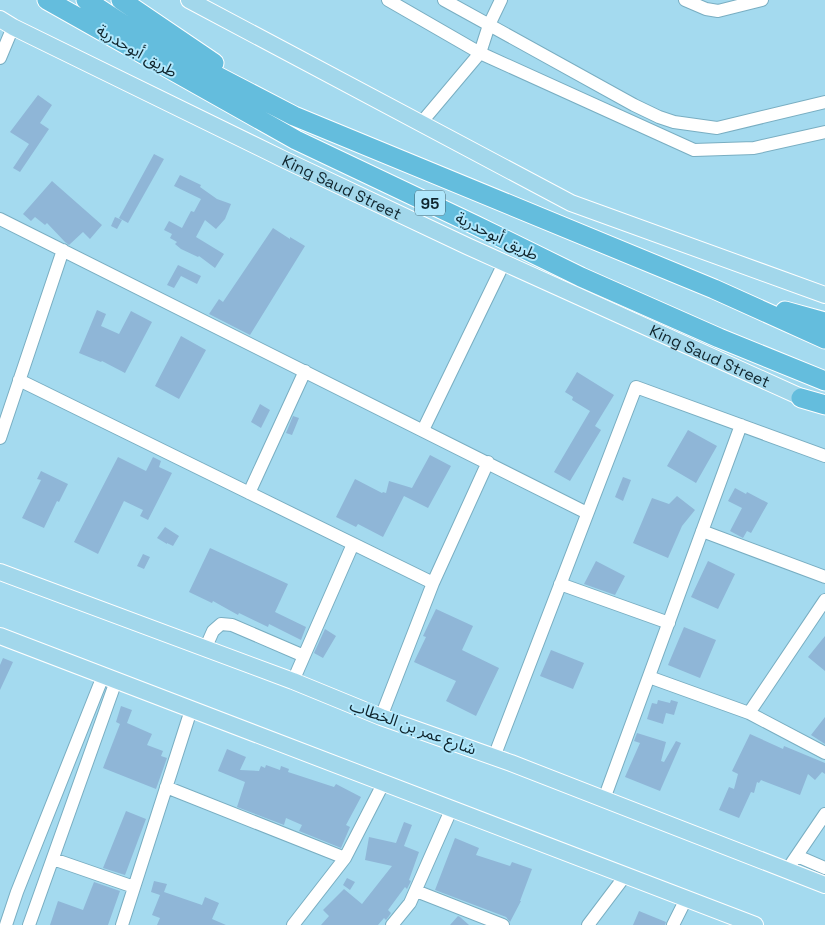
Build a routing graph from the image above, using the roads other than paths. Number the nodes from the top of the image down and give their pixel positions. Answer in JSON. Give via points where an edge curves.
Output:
{"nodes":[{"id":1,"x":47,"y":0,"type":"edge"},
{"id":2,"x":86,"y":0,"type":"edge"},
{"id":3,"x":121,"y":0,"type":"edge"},
{"id":4,"x":189,"y":0,"type":"edge"},
{"id":5,"x":388,"y":0,"type":"edge"},
{"id":6,"x":444,"y":0,"type":"edge"},
{"id":7,"x":501,"y":0,"type":"edge"},
{"id":8,"x":685,"y":0,"type":"edge"},
{"id":9,"x":762,"y":0,"type":"edge"},
{"id":10,"x":7,"y":23,"type":"edge"},
{"id":11,"x":489,"y":25,"type":"junction"},
{"id":12,"x":480,"y":53,"type":"junction"},
{"id":13,"x":0,"y":58,"type":"edge"},
{"id":14,"x":825,"y":102,"type":"edge"},
{"id":15,"x":294,"y":116,"type":"junction"},
{"id":16,"x":421,"y":124,"type":"junction"},
{"id":17,"x":825,"y":132,"type":"edge"},
{"id":18,"x":0,"y":219,"type":"edge"},
{"id":19,"x":63,"y":250,"type":"junction"},
{"id":20,"x":504,"y":263,"type":"junction"},
{"id":21,"x":714,"y":289,"type":"junction"},
{"id":22,"x":825,"y":295,"type":"edge"},
{"id":23,"x":825,"y":322,"type":"edge"},
{"id":24,"x":825,"y":339,"type":"edge"},
{"id":25,"x":305,"y":371,"type":"junction"},
{"id":26,"x":20,"y":380,"type":"junction"},
{"id":27,"x":825,"y":381,"type":"edge"},
{"id":28,"x":801,"y":398,"type":"joint"},
{"id":29,"x":825,"y":406,"type":"edge"},
{"id":30,"x":741,"y":426,"type":"junction"},
{"id":31,"x":423,"y":430,"type":"junction"},
{"id":32,"x":0,"y":438,"type":"edge"},
{"id":33,"x":825,"y":456,"type":"edge"},
{"id":34,"x":488,"y":462,"type":"junction"},
{"id":35,"x":249,"y":493,"type":"junction"},
{"id":36,"x":587,"y":513,"type":"junction"},
{"id":37,"x":702,"y":531,"type":"junction"},
{"id":38,"x":353,"y":544,"type":"junction"},
{"id":39,"x":0,"y":572,"type":"edge"},
{"id":40,"x":825,"y":577,"type":"edge"},
{"id":41,"x":432,"y":583,"type":"junction"},
{"id":42,"x":560,"y":584,"type":"junction"},
{"id":43,"x":825,"y":600,"type":"edge"},
{"id":44,"x":669,"y":623,"type":"junction"},
{"id":45,"x":0,"y":636,"type":"edge"},
{"id":46,"x":205,"y":649,"type":"junction"},
{"id":47,"x":304,"y":656,"type":"junction"},
{"id":48,"x":109,"y":678,"type":"junction"},
{"id":49,"x":649,"y":678,"type":"junction"},
{"id":50,"x":293,"y":681,"type":"junction"},
{"id":51,"x":191,"y":710,"type":"junction"},
{"id":52,"x":749,"y":713,"type":"junction"},
{"id":53,"x":381,"y":717,"type":"junction"},
{"id":54,"x":825,"y":753,"type":"edge"},
{"id":55,"x":494,"y":757,"type":"junction"},
{"id":56,"x":383,"y":784,"type":"junction"},
{"id":57,"x":166,"y":787,"type":"junction"},
{"id":58,"x":604,"y":799,"type":"junction"},
{"id":59,"x":452,"y":810,"type":"junction"},
{"id":60,"x":825,"y":814,"type":"edge"},
{"id":61,"x":797,"y":856,"type":"junction"},
{"id":62,"x":346,"y":858,"type":"junction"},
{"id":63,"x":53,"y":859,"type":"junction"},
{"id":64,"x":825,"y":868,"type":"edge"},
{"id":65,"x":787,"y":870,"type":"junction"},
{"id":66,"x":625,"y":876,"type":"junction"},
{"id":67,"x":825,"y":885,"type":"edge"},
{"id":68,"x":134,"y":886,"type":"junction"},
{"id":69,"x":416,"y":891,"type":"junction"},
{"id":70,"x":686,"y":899,"type":"junction"},
{"id":71,"x":498,"y":924,"type":"edge"},
{"id":72,"x":6,"y":925,"type":"edge"},
{"id":73,"x":29,"y":925,"type":"edge"},
{"id":74,"x":122,"y":925,"type":"edge"},
{"id":75,"x":293,"y":925,"type":"edge"},
{"id":76,"x":392,"y":925,"type":"edge"},
{"id":77,"x":588,"y":925,"type":"edge"},
{"id":78,"x":674,"y":925,"type":"edge"},
{"id":79,"x":755,"y":925,"type":"edge"}],
"edges":[{"from":1,"to":27,"type":"highway","name":"طريق أبوحدرية","number":"95","via":[[296,140],[581,277]]},
{"from":2,"to":15,"type":"highway","name":"طريق أبوحدرية","number":"95","via":[[144,38]]},
{"from":3,"to":15,"type":"highway"},
{"from":4,"to":16,"type":"main road"},
{"from":5,"to":12,"type":"street"},
{"from":6,"to":11,"type":"street"},
{"from":7,"to":11,"type":"street"},
{"from":8,"to":9,"type":"street","via":[[718,11]]},
{"from":10,"to":13,"type":"street"},
{"from":10,"to":20,"type":"main road","name":"King Saud Street"},
{"from":11,"to":12,"type":"street"},
{"from":11,"to":14,"type":"street","via":[[634,105],[674,122],[717,128]]},
{"from":12,"to":16,"type":"street"},
{"from":12,"to":17,"type":"street","via":[[694,150],[754,148]]},
{"from":15,"to":21,"type":"highway","name":"طريق أبوحدرية","number":"95"},
{"from":16,"to":22,"type":"main road","via":[[571,203]]},
{"from":18,"to":19,"type":"street"},
{"from":19,"to":25,"type":"street"},
{"from":19,"to":26,"type":"street"},
{"from":20,"to":28,"type":"main road","name":"King Saud Street"},
{"from":20,"to":31,"type":"street"},
{"from":21,"to":23,"type":"highway"},
{"from":21,"to":24,"type":"highway","name":"طريق أبوحدرية","number":"95"},
{"from":25,"to":31,"type":"street"},
{"from":25,"to":35,"type":"street"},
{"from":26,"to":32,"type":"street"},
{"from":26,"to":35,"type":"street"},
{"from":28,"to":29,"type":"highway"},
{"from":30,"to":33,"type":"street"},
{"from":30,"to":36,"type":"street","via":[[636,387]]},
{"from":30,"to":37,"type":"street"},
{"from":31,"to":34,"type":"street"},
{"from":34,"to":36,"type":"street"},
{"from":34,"to":41,"type":"street"},
{"from":35,"to":38,"type":"street"},
{"from":36,"to":42,"type":"street"},
{"from":37,"to":40,"type":"street"},
{"from":37,"to":44,"type":"street"},
{"from":38,"to":41,"type":"street"},
{"from":38,"to":47,"type":"street"},
{"from":39,"to":46,"type":"main road","name":"شارع عمر بن الخطاب"},
{"from":41,"to":53,"type":"street"},
{"from":42,"to":44,"type":"street"},
{"from":42,"to":55,"type":"street"},
{"from":43,"to":52,"type":"street"},
{"from":44,"to":49,"type":"street"},
{"from":45,"to":48,"type":"main road"},
{"from":46,"to":47,"type":"street","via":[[213,631],[221,624],[232,624]]},
{"from":46,"to":50,"type":"main road","name":"شارع عمر بن الخطاب"},
{"from":47,"to":50,"type":"street"},
{"from":48,"to":51,"type":"main road"},
{"from":48,"to":63,"type":"street"},
{"from":48,"to":72,"type":"street","via":[[17,892]]},
{"from":49,"to":52,"type":"street"},
{"from":49,"to":58,"type":"street"},
{"from":50,"to":53,"type":"main road","name":"شارع عمر بن الخطاب"},
{"from":51,"to":56,"type":"main road"},
{"from":51,"to":57,"type":"street"},
{"from":52,"to":54,"type":"street"},
{"from":53,"to":55,"type":"main road","name":"شارع عمر بن الخطاب"},
{"from":55,"to":58,"type":"main road","name":"شارع عمر بن الخطاب"},
{"from":56,"to":59,"type":"main road"},
{"from":56,"to":62,"type":"street"},
{"from":57,"to":62,"type":"street"},
{"from":57,"to":68,"type":"street"},
{"from":58,"to":65,"type":"main road","name":"شارع عمر بن الخطاب"},
{"from":59,"to":66,"type":"main road"},
{"from":59,"to":69,"type":"street"},
{"from":60,"to":61,"type":"street"},
{"from":61,"to":64,"type":"street"},
{"from":61,"to":65,"type":"street"},
{"from":62,"to":75,"type":"street"},
{"from":63,"to":68,"type":"street"},
{"from":63,"to":73,"type":"street"},
{"from":65,"to":67,"type":"main road","name":"شارع عمر بن الخطاب"},
{"from":66,"to":70,"type":"main road"},
{"from":66,"to":77,"type":"street"},
{"from":68,"to":74,"type":"street"},
{"from":69,"to":71,"type":"street"},
{"from":69,"to":76,"type":"street"},
{"from":70,"to":78,"type":"street"},
{"from":70,"to":79,"type":"main road"}]}
